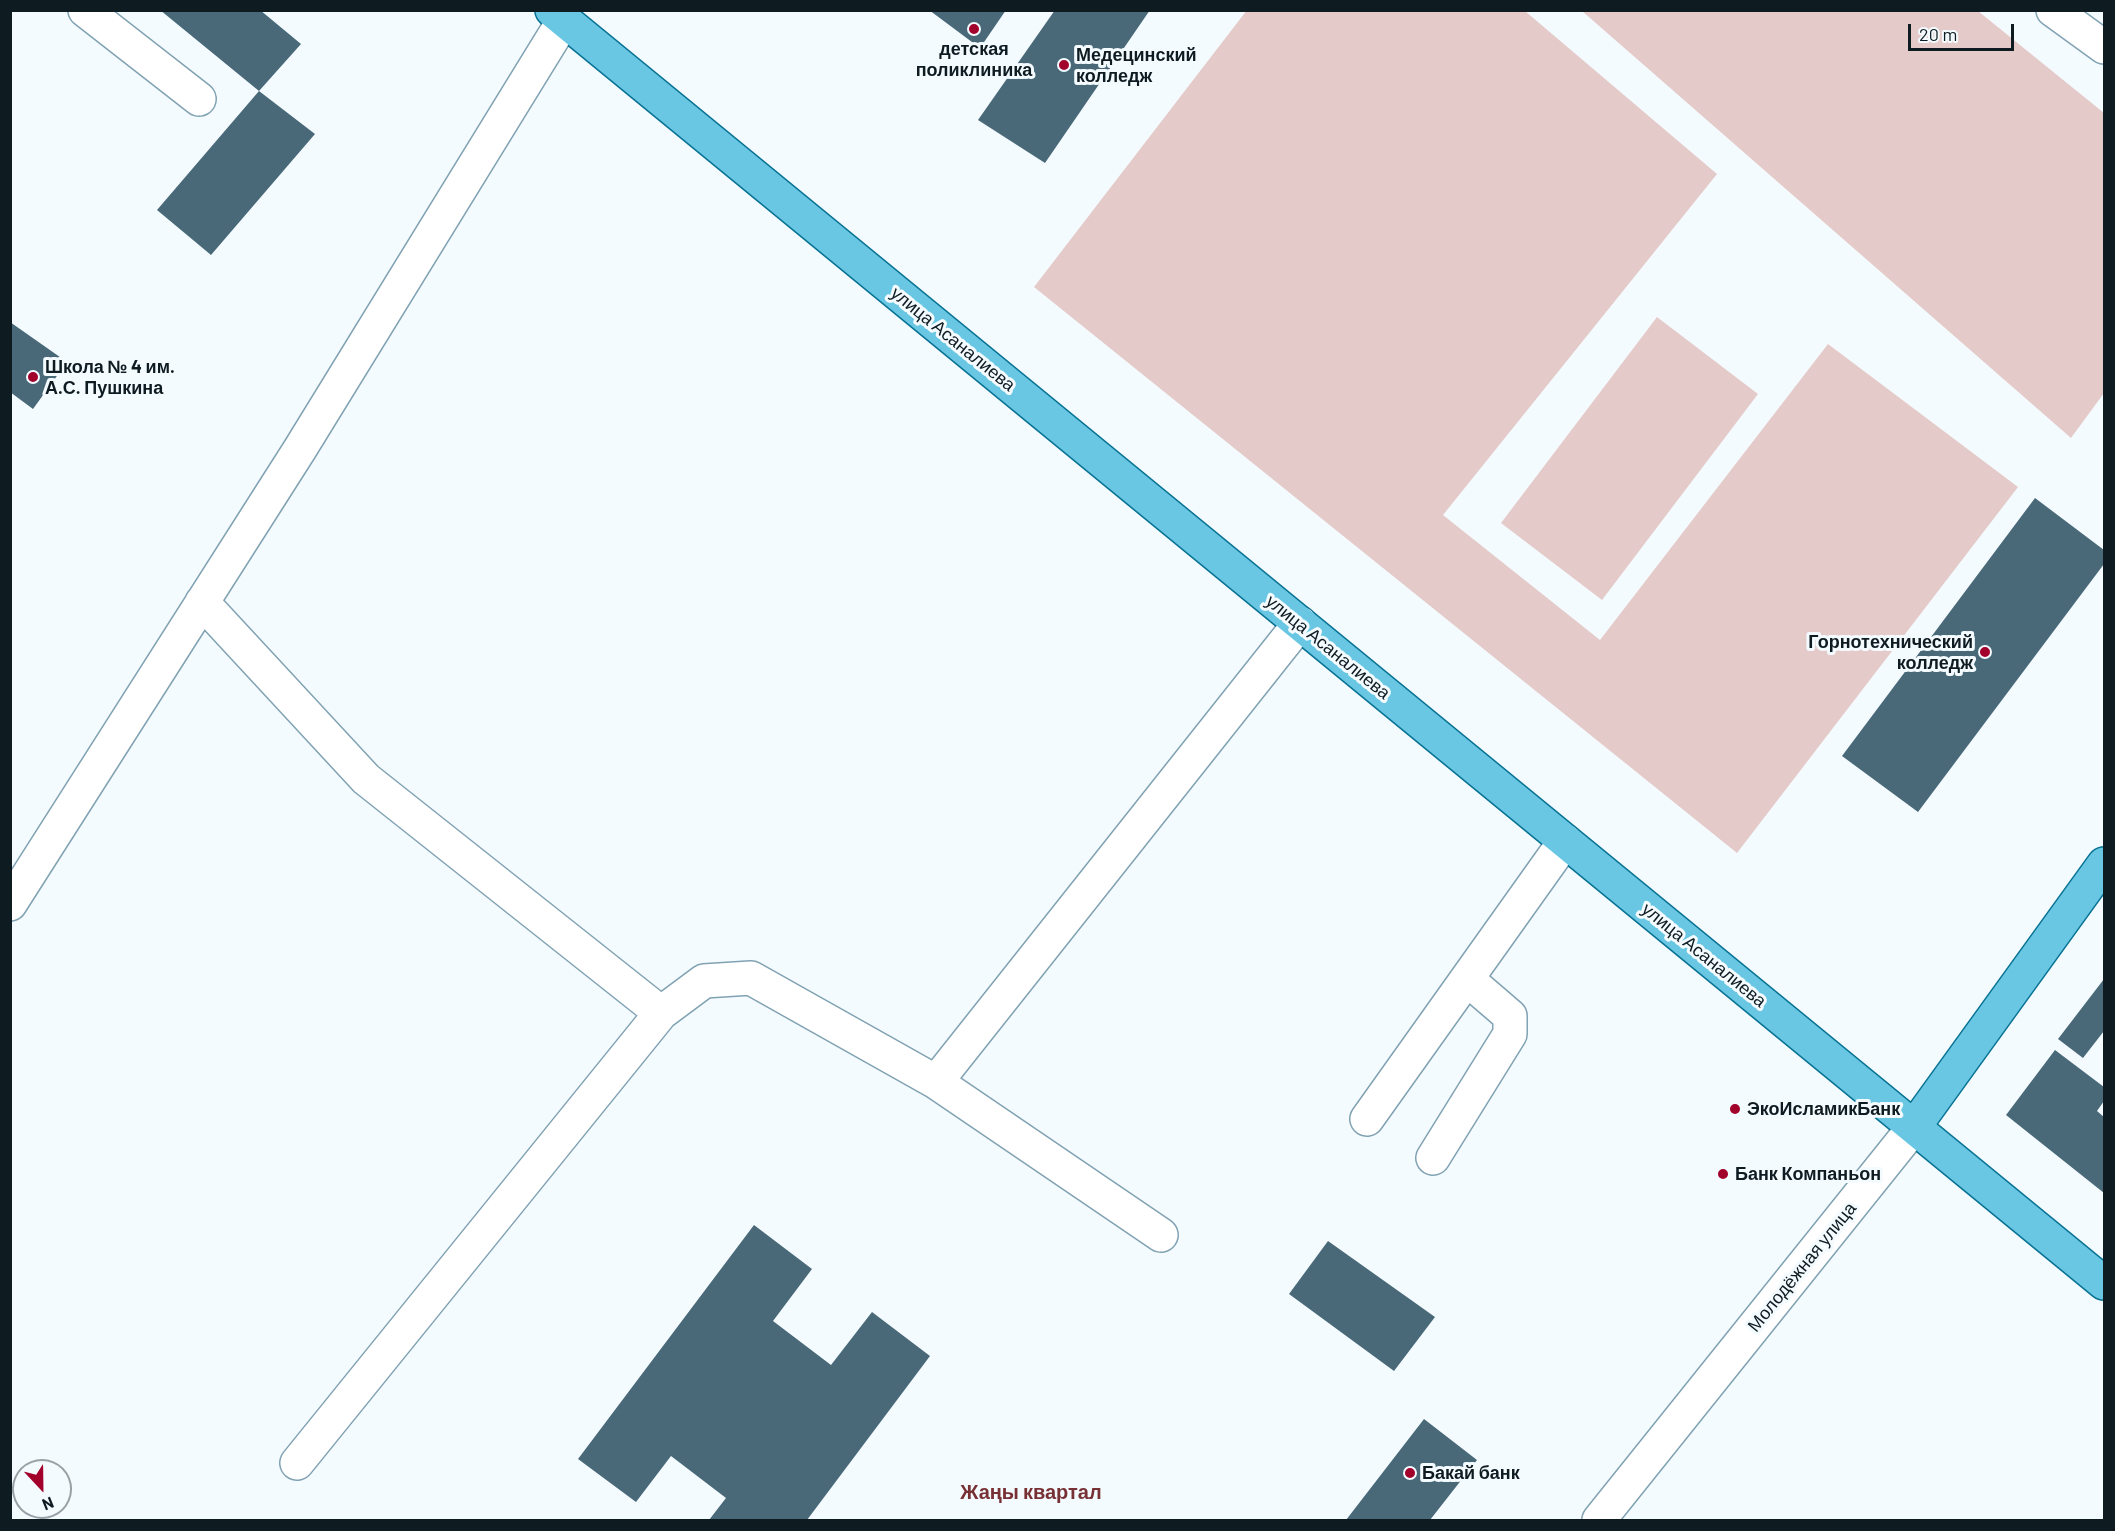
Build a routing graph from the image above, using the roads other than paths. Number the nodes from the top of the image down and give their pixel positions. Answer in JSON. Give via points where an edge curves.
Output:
{"nodes":[{"id":1,"x":85,"y":10,"type":"edge"},
{"id":2,"x":2053,"y":10,"type":"edge"},
{"id":3,"x":562,"y":14,"type":"edge"},
{"id":4,"x":2104,"y":47,"type":"edge"},
{"id":5,"x":199,"y":99,"type":"dead end"},
{"id":6,"x":202,"y":602,"type":"junction"},
{"id":7,"x":1300,"y":623,"type":"junction"},
{"id":8,"x":1565,"y":841,"type":"junction"},
{"id":9,"x":2104,"y":864,"type":"edge"},
{"id":10,"x":10,"y":904,"type":"edge"},
{"id":11,"x":1467,"y":979,"type":"junction"},
{"id":12,"x":661,"y":1013,"type":"junction"},
{"id":13,"x":936,"y":1082,"type":"junction"},
{"id":14,"x":1367,"y":1119,"type":"dead end"},
{"id":15,"x":1914,"y":1127,"type":"junction"},
{"id":16,"x":1433,"y":1158,"type":"dead end"},
{"id":17,"x":1161,"y":1235,"type":"dead end"},
{"id":18,"x":2104,"y":1283,"type":"edge"},
{"id":19,"x":297,"y":1463,"type":"dead end"},
{"id":20,"x":1599,"y":1521,"type":"edge"}],
"edges":[{"from":1,"to":5,"type":"street"},
{"from":2,"to":4,"type":"street"},
{"from":3,"to":6,"type":"street","via":[[300,449]]},
{"from":3,"to":7,"type":"main road","name":"улица Асаналиева"},
{"from":6,"to":10,"type":"street"},
{"from":6,"to":12,"type":"street","via":[[366,779]]},
{"from":7,"to":8,"type":"main road","name":"улица Асаналиева"},
{"from":7,"to":13,"type":"street"},
{"from":8,"to":11,"type":"street"},
{"from":8,"to":15,"type":"main road","name":"улица Асаналиева"},
{"from":9,"to":15,"type":"main road","name":"Молодёжная улица"},
{"from":11,"to":14,"type":"street"},
{"from":11,"to":16,"type":"street","via":[[1510,1016],[1510,1034]]},
{"from":12,"to":13,"type":"street","via":[[704,981],[751,978]]},
{"from":12,"to":19,"type":"street"},
{"from":13,"to":17,"type":"street"},
{"from":15,"to":18,"type":"main road","name":"улица Асаналиева"},
{"from":15,"to":20,"type":"street","name":"Молодёжная улица"}]}
